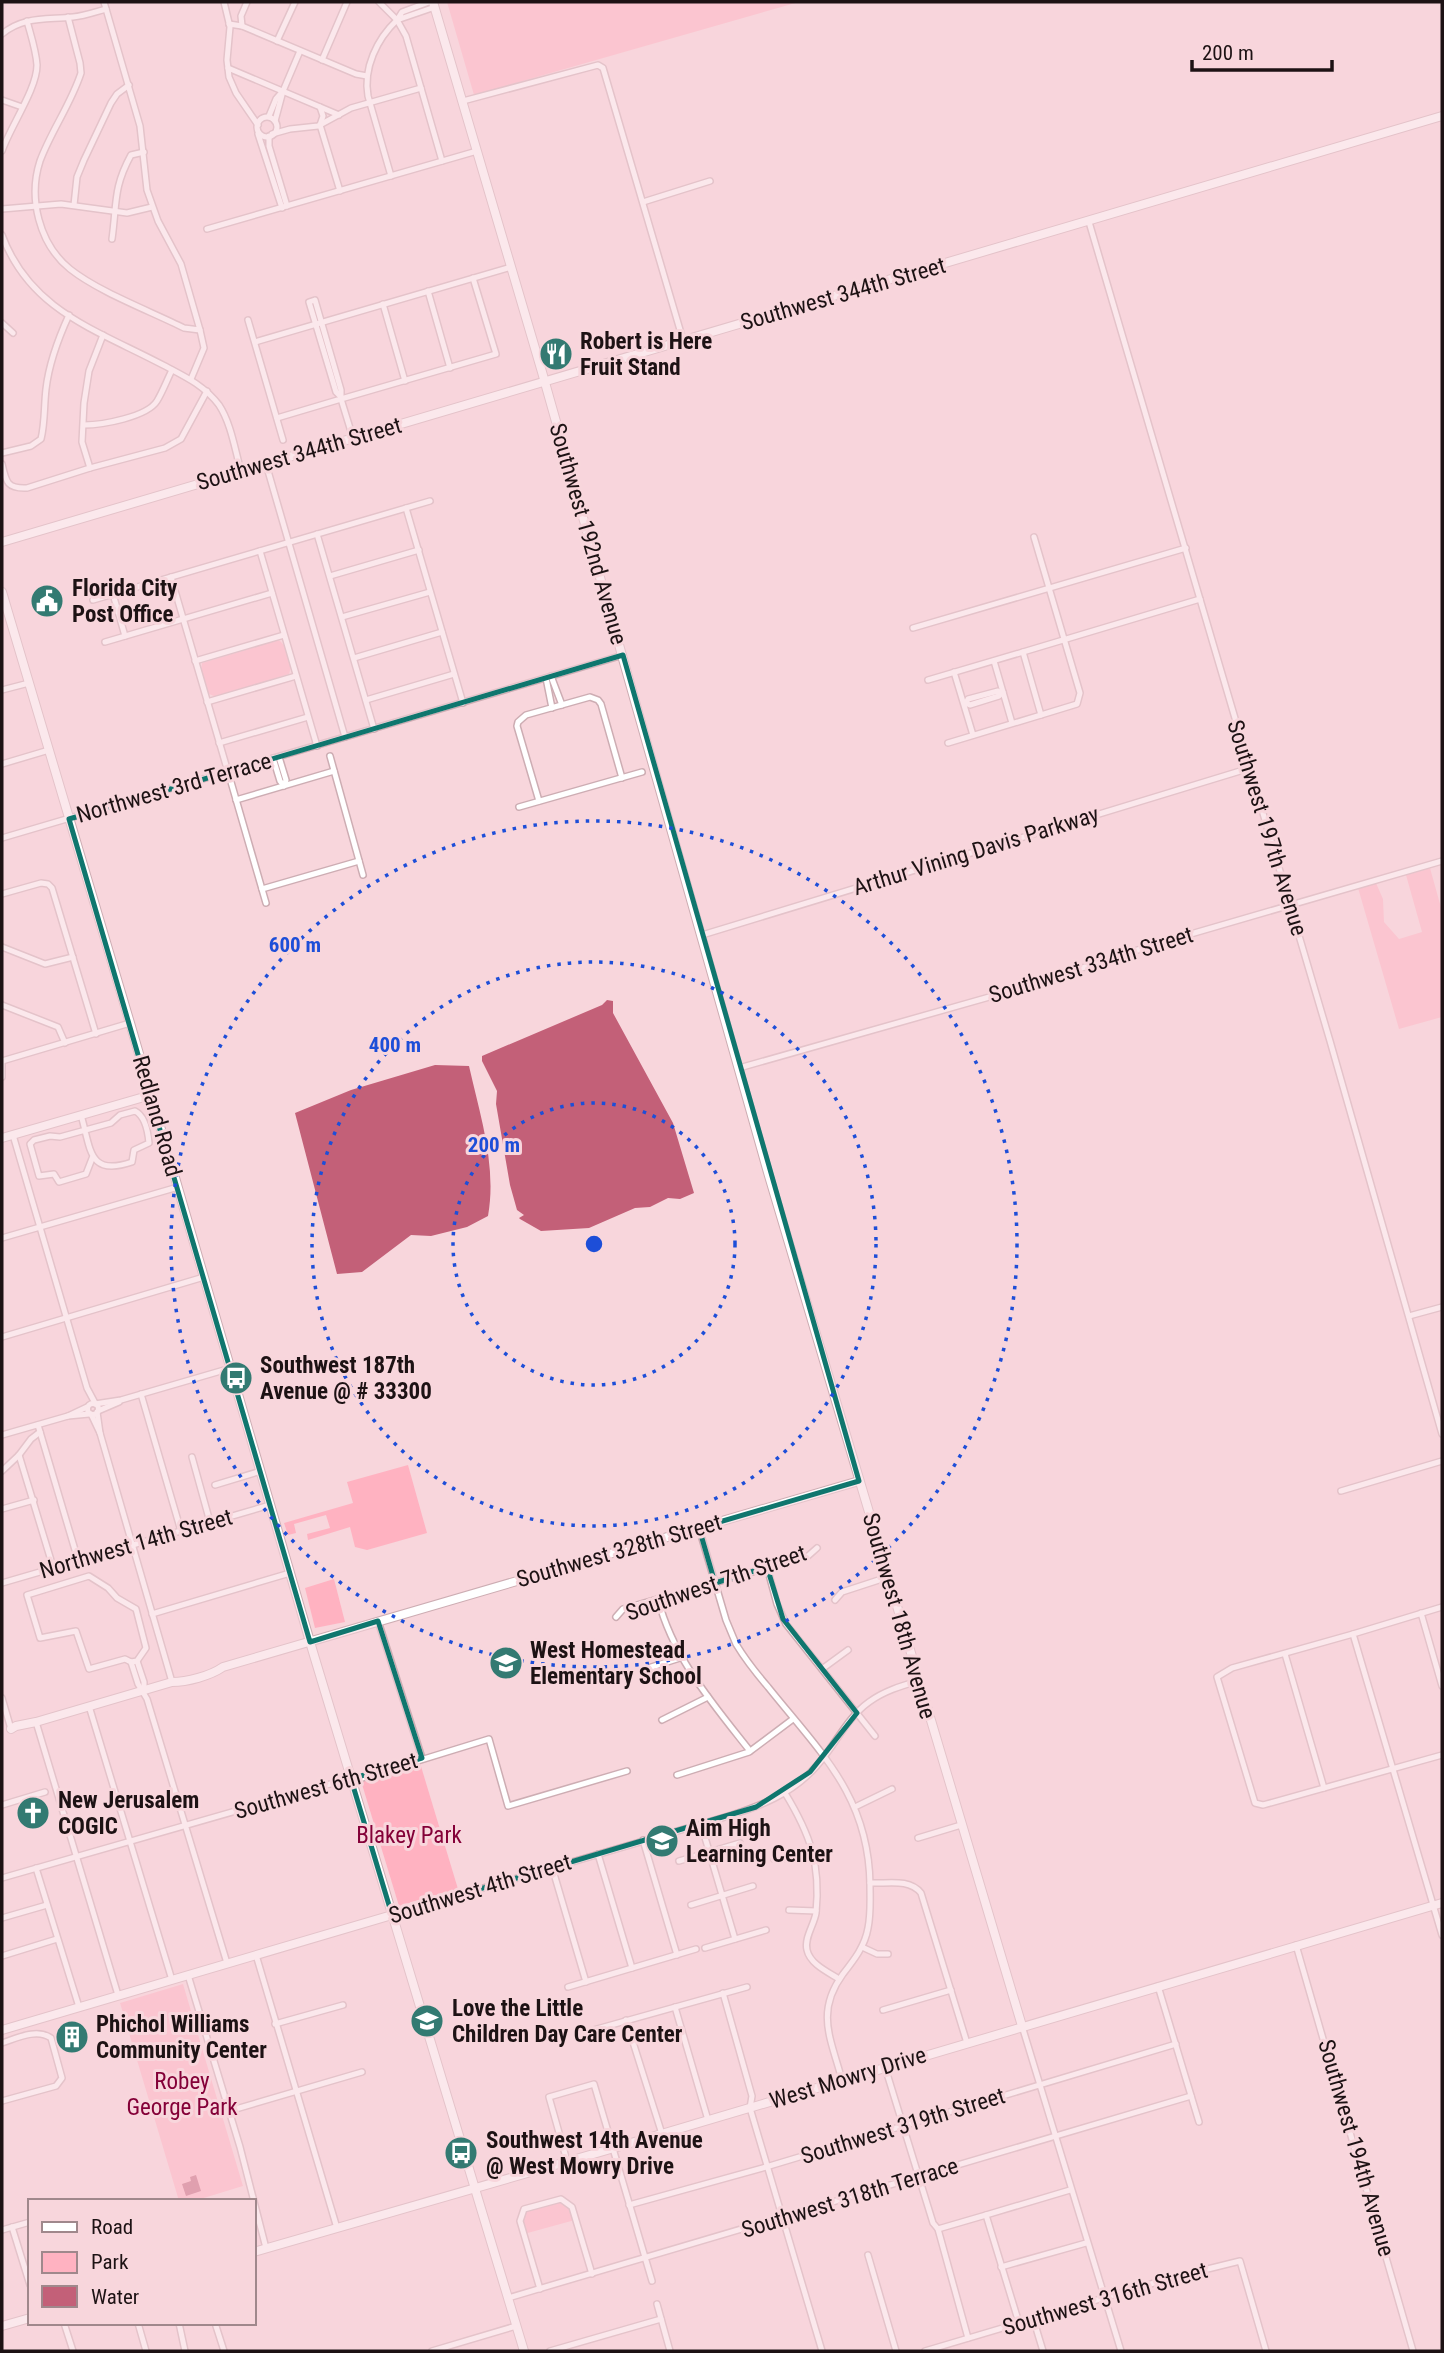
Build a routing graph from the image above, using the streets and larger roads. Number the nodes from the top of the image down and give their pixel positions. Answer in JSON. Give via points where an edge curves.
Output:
{"nodes":[{"id":1,"x":104,"y":2,"type":"edge"},
{"id":2,"x":224,"y":2,"type":"edge"},
{"id":3,"x":247,"y":2,"type":"edge"},
{"id":4,"x":295,"y":2,"type":"edge"},
{"id":5,"x":347,"y":2,"type":"edge"},
{"id":6,"x":379,"y":2,"type":"edge"},
{"id":7,"x":432,"y":3,"type":"edge"},
{"id":8,"x":106,"y":9,"type":"junction"},
{"id":9,"x":68,"y":18,"type":"junction"},
{"id":10,"x":397,"y":20,"type":"junction"},
{"id":11,"x":27,"y":22,"type":"junction"},
{"id":12,"x":229,"y":23,"type":"junction"},
{"id":13,"x":242,"y":26,"type":"junction"},
{"id":14,"x":2,"y":34,"type":"edge"},
{"id":15,"x":277,"y":41,"type":"junction"},
{"id":16,"x":300,"y":51,"type":"junction"},
{"id":17,"x":322,"y":60,"type":"junction"},
{"id":18,"x":228,"y":68,"type":"junction"},
{"id":19,"x":245,"y":75,"type":"junction"},
{"id":20,"x":367,"y":76,"type":"junction"},
{"id":21,"x":129,"y":85,"type":"junction"},
{"id":22,"x":233,"y":88,"type":"junction"},
{"id":23,"x":421,"y":88,"type":"junction"},
{"id":24,"x":283,"y":91,"type":"junction"},
{"id":25,"x":2,"y":100,"type":"edge"},
{"id":26,"x":463,"y":102,"type":"junction"},
{"id":27,"x":369,"y":103,"type":"junction"},
{"id":28,"x":22,"y":107,"type":"junction"},
{"id":29,"x":320,"y":107,"type":"junction"},
{"id":30,"x":248,"y":109,"type":"junction"},
{"id":31,"x":339,"y":115,"type":"junction"},
{"id":32,"x":267,"y":116,"type":"junction"},
{"id":33,"x":1442,"y":116,"type":"edge"},
{"id":34,"x":275,"y":121,"type":"junction"},
{"id":35,"x":258,"y":125,"type":"junction"},
{"id":36,"x":320,"y":125,"type":"junction"},
{"id":37,"x":290,"y":129,"type":"junction"},
{"id":38,"x":258,"y":134,"type":"junction"},
{"id":39,"x":271,"y":135,"type":"junction"},
{"id":40,"x":2,"y":151,"type":"edge"},
{"id":41,"x":477,"y":151,"type":"junction"},
{"id":42,"x":144,"y":152,"type":"junction"},
{"id":43,"x":442,"y":161,"type":"junction"},
{"id":44,"x":391,"y":176,"type":"junction"},
{"id":45,"x":710,"y":181,"type":"dead end"},
{"id":46,"x":340,"y":191,"type":"junction"},
{"id":47,"x":643,"y":202,"type":"junction"},
{"id":48,"x":36,"y":205,"type":"junction"},
{"id":49,"x":74,"y":205,"type":"junction"},
{"id":50,"x":152,"y":207,"type":"junction"},
{"id":51,"x":285,"y":207,"type":"junction"},
{"id":52,"x":2,"y":209,"type":"edge"},
{"id":53,"x":115,"y":213,"type":"junction"},
{"id":54,"x":1089,"y":222,"type":"junction"},
{"id":55,"x":207,"y":229,"type":"dead end"},
{"id":56,"x":2,"y":235,"type":"edge"},
{"id":57,"x":112,"y":239,"type":"dead end"},
{"id":58,"x":512,"y":267,"type":"junction"},
{"id":59,"x":473,"y":278,"type":"junction"},
{"id":60,"x":428,"y":291,"type":"junction"},
{"id":61,"x":383,"y":304,"type":"junction"},
{"id":62,"x":69,"y":315,"type":"junction"},
{"id":63,"x":248,"y":320,"type":"dead end"},
{"id":64,"x":2,"y":323,"type":"edge"},
{"id":65,"x":318,"y":323,"type":"junction"},
{"id":66,"x":200,"y":330,"type":"junction"},
{"id":67,"x":13,"y":333,"type":"dead end"},
{"id":68,"x":103,"y":335,"type":"junction"},
{"id":69,"x":683,"y":340,"type":"junction"},
{"id":70,"x":255,"y":342,"type":"junction"},
{"id":71,"x":450,"y":368,"type":"junction"},
{"id":72,"x":172,"y":370,"type":"junction"},
{"id":73,"x":191,"y":379,"type":"junction"},
{"id":74,"x":405,"y":381,"type":"junction"},
{"id":75,"x":545,"y":381,"type":"junction"},
{"id":76,"x":207,"y":391,"type":"junction"},
{"id":77,"x":341,"y":398,"type":"junction"},
{"id":78,"x":276,"y":418,"type":"junction"},
{"id":79,"x":84,"y":425,"type":"junction"},
{"id":80,"x":353,"y":438,"type":"junction"},
{"id":81,"x":283,"y":440,"type":"dead end"},
{"id":82,"x":2,"y":453,"type":"edge"},
{"id":83,"x":2,"y":464,"type":"edge"},
{"id":84,"x":266,"y":464,"type":"junction"},
{"id":85,"x":90,"y":468,"type":"junction"},
{"id":86,"x":241,"y":471,"type":"junction"},
{"id":87,"x":430,"y":501,"type":"dead end"},
{"id":88,"x":406,"y":508,"type":"junction"},
{"id":89,"x":317,"y":534,"type":"junction"},
{"id":90,"x":1034,"y":537,"type":"dead end"},
{"id":91,"x":2,"y":542,"type":"edge"},
{"id":92,"x":289,"y":543,"type":"junction"},
{"id":93,"x":1186,"y":548,"type":"junction"},
{"id":94,"x":419,"y":550,"type":"junction"},
{"id":95,"x":260,"y":551,"type":"junction"},
{"id":96,"x":330,"y":576,"type":"junction"},
{"id":97,"x":171,"y":577,"type":"junction"},
{"id":98,"x":1049,"y":588,"type":"junction"},
{"id":99,"x":2,"y":592,"type":"edge"},
{"id":100,"x":430,"y":592,"type":"junction"},
{"id":101,"x":272,"y":593,"type":"junction"},
{"id":102,"x":113,"y":594,"type":"junction"},
{"id":103,"x":1200,"y":599,"type":"junction"},
{"id":104,"x":93,"y":600,"type":"dead end"},
{"id":105,"x":342,"y":617,"type":"junction"},
{"id":106,"x":183,"y":619,"type":"junction"},
{"id":107,"x":912,"y":628,"type":"dead end"},
{"id":108,"x":442,"y":632,"type":"junction"},
{"id":109,"x":284,"y":635,"type":"junction"},
{"id":110,"x":125,"y":636,"type":"junction"},
{"id":111,"x":1065,"y":639,"type":"junction"},
{"id":112,"x":105,"y":642,"type":"dead end"},
{"id":113,"x":1023,"y":652,"type":"junction"},
{"id":114,"x":622,"y":655,"type":"junction"},
{"id":115,"x":354,"y":658,"type":"junction"},
{"id":116,"x":195,"y":661,"type":"junction"},
{"id":117,"x":993,"y":661,"type":"junction"},
{"id":118,"x":954,"y":672,"type":"junction"},
{"id":119,"x":454,"y":674,"type":"junction"},
{"id":120,"x":296,"y":676,"type":"junction"},
{"id":121,"x":548,"y":677,"type":"junction"},
{"id":122,"x":928,"y":680,"type":"dead end"},
{"id":123,"x":29,"y":683,"type":"junction"},
{"id":124,"x":2,"y":690,"type":"edge"},
{"id":125,"x":558,"y":693,"type":"junction"},
{"id":126,"x":1002,"y":693,"type":"junction"},
{"id":127,"x":548,"y":696,"type":"junction"},
{"id":128,"x":366,"y":700,"type":"junction"},
{"id":129,"x":207,"y":702,"type":"junction"},
{"id":130,"x":463,"y":703,"type":"junction"},
{"id":131,"x":965,"y":704,"type":"junction"},
{"id":132,"x":562,"y":705,"type":"junction"},
{"id":133,"x":552,"y":708,"type":"junction"},
{"id":134,"x":1041,"y":715,"type":"junction"},
{"id":135,"x":308,"y":717,"type":"junction"},
{"id":136,"x":1012,"y":723,"type":"junction"},
{"id":137,"x":374,"y":729,"type":"junction"},
{"id":138,"x":973,"y":735,"type":"junction"},
{"id":139,"x":345,"y":737,"type":"junction"},
{"id":140,"x":219,"y":743,"type":"junction"},
{"id":141,"x":948,"y":743,"type":"dead end"},
{"id":142,"x":317,"y":746,"type":"junction"},
{"id":143,"x":49,"y":750,"type":"junction"},
{"id":144,"x":330,"y":756,"type":"dead end"},
{"id":145,"x":276,"y":758,"type":"junction"},
{"id":146,"x":2,"y":764,"type":"edge"},
{"id":147,"x":1250,"y":768,"type":"junction"},
{"id":148,"x":334,"y":771,"type":"junction"},
{"id":149,"x":228,"y":772,"type":"junction"},
{"id":150,"x":642,"y":772,"type":"dead end"},
{"id":151,"x":622,"y":778,"type":"junction"},
{"id":152,"x":231,"y":782,"type":"dead end"},
{"id":153,"x":284,"y":786,"type":"junction"},
{"id":154,"x":236,"y":800,"type":"junction"},
{"id":155,"x":539,"y":801,"type":"junction"},
{"id":156,"x":519,"y":807,"type":"dead end"},
{"id":157,"x":69,"y":819,"type":"junction"},
{"id":158,"x":2,"y":838,"type":"edge"},
{"id":159,"x":359,"y":861,"type":"junction"},
{"id":160,"x":1442,"y":861,"type":"edge"},
{"id":161,"x":363,"y":875,"type":"dead end"},
{"id":162,"x":262,"y":889,"type":"junction"},
{"id":163,"x":2,"y":894,"type":"edge"},
{"id":164,"x":266,"y":903,"type":"dead end"},
{"id":165,"x":1290,"y":905,"type":"junction"},
{"id":166,"x":702,"y":935,"type":"junction"},
{"id":167,"x":2,"y":947,"type":"edge"},
{"id":168,"x":73,"y":957,"type":"junction"},
{"id":169,"x":2,"y":1005,"type":"edge"},
{"id":170,"x":130,"y":1023,"type":"junction"},
{"id":171,"x":96,"y":1034,"type":"junction"},
{"id":172,"x":65,"y":1043,"type":"junction"},
{"id":173,"x":2,"y":1061,"type":"edge"},
{"id":174,"x":739,"y":1068,"type":"junction"},
{"id":175,"x":2,"y":1077,"type":"edge"},
{"id":176,"x":151,"y":1095,"type":"junction"},
{"id":177,"x":81,"y":1115,"type":"junction"},
{"id":178,"x":85,"y":1130,"type":"junction"},
{"id":179,"x":13,"y":1135,"type":"junction"},
{"id":180,"x":2,"y":1138,"type":"edge"},
{"id":181,"x":93,"y":1156,"type":"junction"},
{"id":182,"x":178,"y":1187,"type":"junction"},
{"id":183,"x":39,"y":1227,"type":"junction"},
{"id":184,"x":2,"y":1238,"type":"edge"},
{"id":185,"x":204,"y":1278,"type":"junction"},
{"id":186,"x":1442,"y":1307,"type":"edge"},
{"id":187,"x":1409,"y":1317,"type":"junction"},
{"id":188,"x":66,"y":1318,"type":"junction"},
{"id":189,"x":2,"y":1337,"type":"edge"},
{"id":190,"x":231,"y":1368,"type":"junction"},
{"id":191,"x":87,"y":1388,"type":"junction"},
{"id":192,"x":141,"y":1394,"type":"junction"},
{"id":193,"x":121,"y":1400,"type":"junction"},
{"id":194,"x":95,"y":1404,"type":"junction"},
{"id":195,"x":92,"y":1411,"type":"junction"},
{"id":196,"x":38,"y":1424,"type":"junction"},
{"id":197,"x":40,"y":1432,"type":"junction"},
{"id":198,"x":1442,"y":1434,"type":"edge"},
{"id":199,"x":2,"y":1435,"type":"edge"},
{"id":200,"x":19,"y":1455,"type":"junction"},
{"id":201,"x":192,"y":1457,"type":"dead end"},
{"id":202,"x":1442,"y":1461,"type":"edge"},
{"id":203,"x":2,"y":1471,"type":"edge"},
{"id":204,"x":261,"y":1471,"type":"junction"},
{"id":205,"x":859,"y":1481,"type":"junction"},
{"id":206,"x":215,"y":1485,"type":"dead end"},
{"id":207,"x":1340,"y":1491,"type":"dead end"},
{"id":208,"x":34,"y":1500,"type":"junction"},
{"id":209,"x":271,"y":1505,"type":"junction"},
{"id":210,"x":2,"y":1508,"type":"edge"},
{"id":211,"x":210,"y":1522,"type":"junction"},
{"id":212,"x":699,"y":1528,"type":"junction"},
{"id":213,"x":181,"y":1531,"type":"junction"},
{"id":214,"x":132,"y":1545,"type":"junction"},
{"id":215,"x":817,"y":1548,"type":"dead end"},
{"id":216,"x":78,"y":1560,"type":"junction"},
{"id":217,"x":53,"y":1567,"type":"junction"},
{"id":218,"x":767,"y":1567,"type":"junction"},
{"id":219,"x":290,"y":1573,"type":"junction"},
{"id":220,"x":888,"y":1577,"type":"junction"},
{"id":221,"x":2,"y":1583,"type":"edge"},
{"id":222,"x":715,"y":1583,"type":"junction"},
{"id":223,"x":658,"y":1599,"type":"junction"},
{"id":224,"x":835,"y":1600,"type":"dead end"},
{"id":225,"x":1442,"y":1607,"type":"edge"},
{"id":226,"x":152,"y":1614,"type":"junction"},
{"id":227,"x":1421,"y":1614,"type":"junction"},
{"id":228,"x":616,"y":1617,"type":"dead end"},
{"id":229,"x":378,"y":1621,"type":"junction"},
{"id":230,"x":1353,"y":1634,"type":"junction"},
{"id":231,"x":310,"y":1642,"type":"junction"},
{"id":232,"x":848,"y":1650,"type":"dead end"},
{"id":233,"x":1285,"y":1654,"type":"junction"},
{"id":234,"x":683,"y":1657,"type":"junction"},
{"id":235,"x":134,"y":1661,"type":"junction"},
{"id":236,"x":645,"y":1669,"type":"dead end"},
{"id":237,"x":822,"y":1669,"type":"junction"},
{"id":238,"x":918,"y":1681,"type":"junction"},
{"id":239,"x":172,"y":1682,"type":"junction"},
{"id":240,"x":1442,"y":1686,"type":"edge"},
{"id":241,"x":144,"y":1691,"type":"junction"},
{"id":242,"x":708,"y":1697,"type":"junction"},
{"id":243,"x":2,"y":1699,"type":"edge"},
{"id":244,"x":89,"y":1706,"type":"junction"},
{"id":245,"x":857,"y":1713,"type":"junction"},
{"id":246,"x":793,"y":1719,"type":"junction"},
{"id":247,"x":662,"y":1720,"type":"dead end"},
{"id":248,"x":36,"y":1722,"type":"junction"},
{"id":249,"x":6,"y":1731,"type":"edge"},
{"id":250,"x":875,"y":1736,"type":"dead end"},
{"id":251,"x":750,"y":1751,"type":"junction"},
{"id":252,"x":1442,"y":1755,"type":"edge"},
{"id":253,"x":824,"y":1757,"type":"junction"},
{"id":254,"x":422,"y":1758,"type":"junction"},
{"id":255,"x":1394,"y":1769,"type":"junction"},
{"id":256,"x":627,"y":1771,"type":"dead end"},
{"id":257,"x":677,"y":1775,"type":"dead end"},
{"id":258,"x":351,"y":1779,"type":"junction"},
{"id":259,"x":891,"y":1788,"type":"dead end"},
{"id":260,"x":1324,"y":1788,"type":"junction"},
{"id":261,"x":45,"y":1792,"type":"dead end"},
{"id":262,"x":785,"y":1793,"type":"junction"},
{"id":263,"x":2,"y":1805,"type":"edge"},
{"id":264,"x":855,"y":1807,"type":"junction"},
{"id":265,"x":701,"y":1824,"type":"junction"},
{"id":266,"x":961,"y":1825,"type":"junction"},
{"id":267,"x":186,"y":1826,"type":"junction"},
{"id":268,"x":918,"y":1838,"type":"dead end"},
{"id":269,"x":643,"y":1840,"type":"junction"},
{"id":270,"x":130,"y":1842,"type":"junction"},
{"id":271,"x":740,"y":1843,"type":"dead end"},
{"id":272,"x":709,"y":1852,"type":"junction"},
{"id":273,"x":598,"y":1854,"type":"junction"},
{"id":274,"x":814,"y":1855,"type":"junction"},
{"id":275,"x":76,"y":1857,"type":"junction"},
{"id":276,"x":774,"y":1859,"type":"dead end"},
{"id":277,"x":679,"y":1861,"type":"dead end"},
{"id":278,"x":552,"y":1867,"type":"junction"},
{"id":279,"x":36,"y":1868,"type":"junction"},
{"id":280,"x":2,"y":1878,"type":"edge"},
{"id":281,"x":870,"y":1883,"type":"junction"},
{"id":282,"x":753,"y":1886,"type":"dead end"},
{"id":283,"x":722,"y":1896,"type":"junction"},
{"id":284,"x":1438,"y":1904,"type":"edge"},
{"id":285,"x":47,"y":1905,"type":"junction"},
{"id":286,"x":691,"y":1905,"type":"dead end"},
{"id":287,"x":789,"y":1910,"type":"dead end"},
{"id":288,"x":816,"y":1911,"type":"junction"},
{"id":289,"x":392,"y":1915,"type":"junction"},
{"id":290,"x":2,"y":1918,"type":"edge"},
{"id":291,"x":766,"y":1930,"type":"dead end"},
{"id":292,"x":1442,"y":1935,"type":"edge"},
{"id":293,"x":57,"y":1939,"type":"junction"},
{"id":294,"x":735,"y":1939,"type":"junction"},
{"id":295,"x":1296,"y":1945,"type":"junction"},
{"id":296,"x":862,"y":1947,"type":"junction"},
{"id":297,"x":705,"y":1948,"type":"dead end"},
{"id":298,"x":696,"y":1949,"type":"dead end"},
{"id":299,"x":888,"y":1954,"type":"dead end"},
{"id":300,"x":2,"y":1955,"type":"edge"},
{"id":301,"x":256,"y":1955,"type":"junction"},
{"id":302,"x":677,"y":1955,"type":"junction"},
{"id":303,"x":227,"y":1964,"type":"junction"},
{"id":304,"x":632,"y":1968,"type":"junction"},
{"id":305,"x":188,"y":1975,"type":"junction"},
{"id":306,"x":839,"y":1979,"type":"junction"},
{"id":307,"x":172,"y":1980,"type":"junction"},
{"id":308,"x":586,"y":1982,"type":"junction"},
{"id":309,"x":1158,"y":1986,"type":"junction"},
{"id":310,"x":568,"y":1987,"type":"dead end"},
{"id":311,"x":747,"y":1987,"type":"dead end"},
{"id":312,"x":951,"y":1990,"type":"junction"},
{"id":313,"x":723,"y":1993,"type":"junction"},
{"id":314,"x":118,"y":1995,"type":"junction"},
{"id":315,"x":343,"y":2006,"type":"dead end"},
{"id":316,"x":79,"y":2007,"type":"junction"},
{"id":317,"x":675,"y":2007,"type":"junction"},
{"id":318,"x":883,"y":2010,"type":"dead end"},
{"id":319,"x":626,"y":2020,"type":"junction"},
{"id":320,"x":275,"y":2024,"type":"junction"},
{"id":321,"x":1021,"y":2026,"type":"junction"},
{"id":322,"x":2,"y":2030,"type":"edge"},
{"id":323,"x":579,"y":2034,"type":"dead end"},
{"id":324,"x":2,"y":2041,"type":"edge"},
{"id":325,"x":967,"y":2043,"type":"junction"},
{"id":326,"x":1176,"y":2044,"type":"junction"},
{"id":327,"x":885,"y":2067,"type":"junction"},
{"id":328,"x":362,"y":2072,"type":"dead end"},
{"id":329,"x":842,"y":2080,"type":"junction"},
{"id":330,"x":1040,"y":2084,"type":"junction"},
{"id":331,"x":296,"y":2092,"type":"junction"},
{"id":332,"x":1192,"y":2096,"type":"junction"},
{"id":333,"x":2,"y":2101,"type":"edge"},
{"id":334,"x":750,"y":2108,"type":"junction"},
{"id":335,"x":229,"y":2111,"type":"junction"},
{"id":336,"x":708,"y":2120,"type":"junction"},
{"id":337,"x":1199,"y":2122,"type":"dead end"},
{"id":338,"x":903,"y":2126,"type":"junction"},
{"id":339,"x":662,"y":2134,"type":"junction"},
{"id":340,"x":1055,"y":2136,"type":"junction"},
{"id":341,"x":614,"y":2148,"type":"junction"},
{"id":342,"x":567,"y":2161,"type":"junction"},
{"id":343,"x":766,"y":2167,"type":"junction"},
{"id":344,"x":918,"y":2177,"type":"junction"},
{"id":345,"x":474,"y":2188,"type":"junction"},
{"id":346,"x":1070,"y":2190,"type":"junction"},
{"id":347,"x":253,"y":2199,"type":"edge"},
{"id":348,"x":629,"y":2205,"type":"junction"},
{"id":349,"x":256,"y":2208,"type":"edge"},
{"id":350,"x":986,"y":2215,"type":"junction"},
{"id":351,"x":782,"y":2218,"type":"junction"},
{"id":352,"x":28,"y":2222,"type":"edge"},
{"id":353,"x":12,"y":2227,"type":"junction"},
{"id":354,"x":337,"y":2228,"type":"junction"},
{"id":355,"x":938,"y":2229,"type":"junction"},
{"id":356,"x":2,"y":2230,"type":"edge"},
{"id":357,"x":1086,"y":2243,"type":"junction"},
{"id":358,"x":267,"y":2248,"type":"junction"},
{"id":359,"x":256,"y":2251,"type":"edge"},
{"id":360,"x":868,"y":2255,"type":"dead end"},
{"id":361,"x":644,"y":2259,"type":"junction"},
{"id":362,"x":1002,"y":2267,"type":"junction"},
{"id":363,"x":592,"y":2274,"type":"junction"},
{"id":364,"x":28,"y":2279,"type":"edge"},
{"id":365,"x":652,"y":2281,"type":"dead end"},
{"id":366,"x":540,"y":2289,"type":"junction"},
{"id":367,"x":508,"y":2298,"type":"junction"},
{"id":368,"x":1104,"y":2298,"type":"junction"},
{"id":369,"x":657,"y":2304,"type":"dead end"},
{"id":370,"x":1033,"y":2318,"type":"junction"},
{"id":371,"x":28,"y":2319,"type":"edge"},
{"id":372,"x":661,"y":2319,"type":"junction"},
{"id":373,"x":1018,"y":2323,"type":"junction"},
{"id":374,"x":65,"y":2325,"type":"edge"},
{"id":375,"x":139,"y":2325,"type":"edge"},
{"id":376,"x":179,"y":2325,"type":"edge"},
{"id":377,"x":216,"y":2325,"type":"edge"},
{"id":378,"x":2,"y":2326,"type":"edge"},
{"id":379,"x":516,"y":2326,"type":"junction"},
{"id":380,"x":968,"y":2338,"type":"junction"},
{"id":381,"x":73,"y":2351,"type":"edge"},
{"id":382,"x":146,"y":2351,"type":"edge"},
{"id":383,"x":185,"y":2351,"type":"edge"},
{"id":384,"x":224,"y":2351,"type":"edge"},
{"id":385,"x":432,"y":2351,"type":"edge"},
{"id":386,"x":524,"y":2351,"type":"edge"},
{"id":387,"x":550,"y":2351,"type":"edge"},
{"id":388,"x":670,"y":2351,"type":"edge"},
{"id":389,"x":821,"y":2351,"type":"edge"},
{"id":390,"x":896,"y":2351,"type":"edge"},
{"id":391,"x":925,"y":2351,"type":"edge"},
{"id":392,"x":1043,"y":2351,"type":"edge"},
{"id":393,"x":1121,"y":2351,"type":"edge"},
{"id":394,"x":1266,"y":2351,"type":"edge"},
{"id":395,"x":1413,"y":2351,"type":"edge"}],
"edges":[{"from":1,"to":8,"type":"street"},
{"from":2,"to":12,"type":"street"},
{"from":3,"to":13,"type":"street"},
{"from":4,"to":15,"type":"street"},
{"from":5,"to":17,"type":"street"},
{"from":6,"to":10,"type":"street"},
{"from":7,"to":10,"type":"street"},
{"from":7,"to":26,"type":"street","name":"Southwest 192nd Avenue"},
{"from":8,"to":9,"type":"street"},
{"from":8,"to":21,"type":"street"},
{"from":9,"to":11,"type":"street"},
{"from":9,"to":48,"type":"street","via":[[81,74],[40,162]]},
{"from":10,"to":20,"type":"street","via":[[380,39]]},
{"from":10,"to":23,"type":"street"},
{"from":11,"to":14,"type":"street"},
{"from":11,"to":28,"type":"street","via":[[37,68]]},
{"from":12,"to":13,"type":"street"},
{"from":12,"to":18,"type":"street"},
{"from":13,"to":15,"type":"street"},
{"from":15,"to":16,"type":"street"},
{"from":16,"to":17,"type":"street"},
{"from":16,"to":24,"type":"street"},
{"from":17,"to":20,"type":"street"},
{"from":18,"to":19,"type":"street"},
{"from":18,"to":22,"type":"street"},
{"from":19,"to":22,"type":"street"},
{"from":19,"to":24,"type":"street"},
{"from":20,"to":27,"type":"street"},
{"from":21,"to":42,"type":"street"},
{"from":21,"to":49,"type":"street","via":[[111,103],[84,160]]},
{"from":22,"to":30,"type":"street"},
{"from":23,"to":27,"type":"street"},
{"from":23,"to":43,"type":"street"},
{"from":24,"to":29,"type":"street"},
{"from":24,"to":32,"type":"street"},
{"from":24,"to":34,"type":"street"},
{"from":25,"to":28,"type":"street"},
{"from":26,"to":41,"type":"street","name":"Southwest 192nd Avenue"},
{"from":26,"to":47,"type":"street","via":[[598,65],[603,68]]},
{"from":27,"to":31,"type":"street"},
{"from":27,"to":44,"type":"street"},
{"from":28,"to":40,"type":"street"},
{"from":29,"to":31,"type":"street"},
{"from":29,"to":36,"type":"street"},
{"from":30,"to":32,"type":"street"},
{"from":30,"to":35,"type":"street"},
{"from":31,"to":36,"type":"street"},
{"from":32,"to":34,"type":"street"},
{"from":32,"to":35,"type":"street"},
{"from":33,"to":54,"type":"street","name":"Southwest 344th Street"},
{"from":34,"to":37,"type":"street"},
{"from":34,"to":39,"type":"street"},
{"from":35,"to":38,"type":"street"},
{"from":36,"to":37,"type":"street"},
{"from":36,"to":46,"type":"street"},
{"from":37,"to":39,"type":"street"},
{"from":38,"to":39,"type":"street"},
{"from":38,"to":51,"type":"street"},
{"from":39,"to":51,"type":"street","via":[[269,144]]},
{"from":41,"to":43,"type":"street"},
{"from":41,"to":58,"type":"street","name":"Southwest 192nd Avenue"},
{"from":42,"to":50,"type":"street"},
{"from":42,"to":53,"type":"street","via":[[131,155],[120,174]]},
{"from":43,"to":44,"type":"street"},
{"from":44,"to":46,"type":"street"},
{"from":45,"to":47,"type":"street"},
{"from":46,"to":51,"type":"street"},
{"from":47,"to":69,"type":"street"},
{"from":48,"to":49,"type":"street"},
{"from":48,"to":52,"type":"street"},
{"from":48,"to":66,"type":"street","via":[[45,236],[83,279],[184,328]]},
{"from":49,"to":53,"type":"street"},
{"from":50,"to":53,"type":"street"},
{"from":50,"to":66,"type":"street","via":[[181,264]]},
{"from":51,"to":55,"type":"street"},
{"from":53,"to":57,"type":"street"},
{"from":54,"to":69,"type":"street","name":"Southwest 344th Street"},
{"from":54,"to":93,"type":"street","name":"Southwest 197th Avenue"},
{"from":56,"to":62,"type":"street","via":[[29,284]]},
{"from":58,"to":59,"type":"street"},
{"from":58,"to":75,"type":"street","name":"Southwest 192nd Avenue"},
{"from":59,"to":60,"type":"street"},
{"from":59,"to":71,"type":"street","via":[[496,354]]},
{"from":60,"to":61,"type":"street"},
{"from":60,"to":71,"type":"street"},
{"from":61,"to":65,"type":"street"},
{"from":61,"to":74,"type":"street"},
{"from":62,"to":68,"type":"street"},
{"from":62,"to":82,"type":"street","via":[[52,359],[41,439]]},
{"from":63,"to":70,"type":"street"},
{"from":64,"to":67,"type":"street"},
{"from":65,"to":70,"type":"street"},
{"from":65,"to":77,"type":"street"},
{"from":66,"to":73,"type":"street","via":[[204,348]]},
{"from":68,"to":72,"type":"street"},
{"from":68,"to":79,"type":"street","via":[[89,371]]},
{"from":69,"to":75,"type":"street","name":"Southwest 344th Street"},
{"from":70,"to":78,"type":"street"},
{"from":71,"to":74,"type":"street"},
{"from":72,"to":73,"type":"street"},
{"from":72,"to":79,"type":"street","via":[[157,402],[146,411],[101,425]]},
{"from":73,"to":76,"type":"street"},
{"from":74,"to":77,"type":"street"},
{"from":75,"to":80,"type":"street","name":"Southwest 344th Street"},
{"from":75,"to":114,"type":"street","name":"Southwest 192nd Avenue"},
{"from":76,"to":85,"type":"street","via":[[181,439],[165,448]]},
{"from":76,"to":86,"type":"street","via":[[224,414]]},
{"from":77,"to":78,"type":"street"},
{"from":77,"to":80,"type":"street"},
{"from":78,"to":81,"type":"street"},
{"from":79,"to":85,"type":"street","via":[[82,442]]},
{"from":80,"to":84,"type":"street","name":"Southwest 344th Street"},
{"from":83,"to":85,"type":"street","via":[[5,478],[16,489]]},
{"from":84,"to":86,"type":"street","name":"Southwest 344th Street"},
{"from":84,"to":92,"type":"street"},
{"from":86,"to":91,"type":"street","name":"Southwest 344th Street"},
{"from":87,"to":88,"type":"street"},
{"from":88,"to":89,"type":"street"},
{"from":88,"to":94,"type":"street"},
{"from":89,"to":92,"type":"street"},
{"from":89,"to":96,"type":"street"},
{"from":90,"to":98,"type":"street"},
{"from":92,"to":95,"type":"street"},
{"from":92,"to":139,"type":"street"},
{"from":93,"to":98,"type":"street"},
{"from":93,"to":103,"type":"street","name":"Southwest 197th Avenue"},
{"from":94,"to":96,"type":"street"},
{"from":94,"to":100,"type":"street"},
{"from":95,"to":97,"type":"street"},
{"from":95,"to":101,"type":"street"},
{"from":96,"to":105,"type":"street"},
{"from":97,"to":102,"type":"street"},
{"from":97,"to":106,"type":"street"},
{"from":98,"to":107,"type":"street"},
{"from":98,"to":111,"type":"street"},
{"from":99,"to":123,"type":"street","name":"Redland Road"},
{"from":100,"to":105,"type":"street"},
{"from":100,"to":108,"type":"street"},
{"from":101,"to":106,"type":"street"},
{"from":101,"to":109,"type":"street"},
{"from":102,"to":104,"type":"street"},
{"from":102,"to":110,"type":"street"},
{"from":103,"to":111,"type":"street"},
{"from":103,"to":147,"type":"street","name":"Southwest 197th Avenue"},
{"from":105,"to":115,"type":"street"},
{"from":106,"to":110,"type":"street"},
{"from":106,"to":116,"type":"street"},
{"from":108,"to":115,"type":"street"},
{"from":108,"to":119,"type":"street"},
{"from":109,"to":116,"type":"street"},
{"from":109,"to":120,"type":"street"},
{"from":110,"to":112,"type":"street"},
{"from":111,"to":113,"type":"street"},
{"from":111,"to":134,"type":"street","via":[[1080,699]]},
{"from":113,"to":117,"type":"street"},
{"from":113,"to":134,"type":"street"},
{"from":114,"to":121,"type":"street"},
{"from":114,"to":166,"type":"street","name":"Southwest 192nd Avenue"},
{"from":115,"to":128,"type":"street"},
{"from":116,"to":129,"type":"street"},
{"from":117,"to":118,"type":"street"},
{"from":117,"to":126,"type":"street"},
{"from":118,"to":122,"type":"street"},
{"from":118,"to":131,"type":"street"},
{"from":119,"to":128,"type":"street"},
{"from":119,"to":130,"type":"street"},
{"from":120,"to":129,"type":"street"},
{"from":120,"to":135,"type":"street"},
{"from":121,"to":125,"type":"street"},
{"from":121,"to":127,"type":"street"},
{"from":121,"to":130,"type":"street","name":"Northwest 3rd Terrace"},
{"from":123,"to":124,"type":"street"},
{"from":123,"to":143,"type":"street","name":"Redland Road"},
{"from":125,"to":127,"type":"street"},
{"from":125,"to":132,"type":"street"},
{"from":126,"to":131,"type":"street"},
{"from":126,"to":136,"type":"street"},
{"from":127,"to":133,"type":"street"},
{"from":128,"to":137,"type":"street"},
{"from":129,"to":140,"type":"street"},
{"from":130,"to":137,"type":"street","name":"Northwest 3rd Terrace"},
{"from":131,"to":138,"type":"street"},
{"from":132,"to":133,"type":"street"},
{"from":132,"to":151,"type":"street","via":[[590,697],[598,700]]},
{"from":133,"to":155,"type":"street","via":[[526,715],[517,726]]},
{"from":134,"to":136,"type":"street"},
{"from":135,"to":140,"type":"street"},
{"from":135,"to":142,"type":"street"},
{"from":136,"to":138,"type":"street"},
{"from":137,"to":139,"type":"street","name":"Northwest 3rd Terrace"},
{"from":138,"to":141,"type":"street"},
{"from":139,"to":142,"type":"street","name":"Northwest 3rd Terrace"},
{"from":140,"to":149,"type":"street"},
{"from":142,"to":145,"type":"street","name":"Northwest 3rd Terrace"},
{"from":143,"to":146,"type":"street"},
{"from":143,"to":157,"type":"street","name":"Redland Road"},
{"from":144,"to":148,"type":"street"},
{"from":145,"to":149,"type":"street","name":"Northwest 3rd Terrace"},
{"from":145,"to":153,"type":"street","via":[[286,780]]},
{"from":147,"to":165,"type":"street","name":"Southwest 197th Avenue"},
{"from":147,"to":166,"type":"street","name":"Arthur Vining Davis Parkway"},
{"from":148,"to":153,"type":"street"},
{"from":148,"to":159,"type":"street"},
{"from":149,"to":157,"type":"street","name":"Northwest 3rd Terrace"},
{"from":150,"to":151,"type":"street"},
{"from":151,"to":155,"type":"street"},
{"from":152,"to":154,"type":"street"},
{"from":153,"to":154,"type":"street"},
{"from":154,"to":162,"type":"street"},
{"from":155,"to":156,"type":"street"},
{"from":157,"to":158,"type":"street","name":"Northwest 3rd Terrace"},
{"from":157,"to":170,"type":"street","name":"Redland Road"},
{"from":159,"to":161,"type":"street"},
{"from":159,"to":162,"type":"street"},
{"from":160,"to":165,"type":"street","name":"Southwest 334th Street"},
{"from":162,"to":164,"type":"street"},
{"from":163,"to":168,"type":"street","via":[[48,884]]},
{"from":165,"to":174,"type":"street","name":"Southwest 334th Street"},
{"from":165,"to":187,"type":"street","name":"Southwest 197th Avenue"},
{"from":166,"to":174,"type":"street","name":"Southwest 192nd Avenue"},
{"from":167,"to":168,"type":"street","via":[[46,964]]},
{"from":168,"to":171,"type":"street"},
{"from":169,"to":172,"type":"street","via":[[58,1027]]},
{"from":170,"to":171,"type":"street"},
{"from":170,"to":176,"type":"street","name":"Redland Road"},
{"from":171,"to":172,"type":"street"},
{"from":172,"to":173,"type":"street"},
{"from":173,"to":175,"type":"street"},
{"from":174,"to":205,"type":"street","name":"Southwest 18th Avenue"},
{"from":176,"to":177,"type":"street"},
{"from":176,"to":182,"type":"street","name":"Redland Road"},
{"from":177,"to":178,"type":"street"},
{"from":177,"to":179,"type":"street"},
{"from":178,"to":181,"type":"street"},
{"from":178,"to":181,"type":"street","via":[[30,1144],[39,1176],[52,1174],[60,1182],[86,1174]]},
{"from":178,"to":181,"type":"street","via":[[135,1111],[144,1121],[149,1143],[134,1150],[132,1162],[107,1167]]},
{"from":179,"to":180,"type":"street"},
{"from":179,"to":183,"type":"street"},
{"from":182,"to":183,"type":"street"},
{"from":182,"to":185,"type":"street","name":"Redland Road"},
{"from":183,"to":184,"type":"street"},
{"from":183,"to":188,"type":"street"},
{"from":185,"to":188,"type":"street"},
{"from":185,"to":190,"type":"street","name":"Redland Road"},
{"from":186,"to":187,"type":"street"},
{"from":187,"to":198,"type":"street","name":"Southwest 197th Avenue"},
{"from":188,"to":189,"type":"street"},
{"from":188,"to":191,"type":"street"},
{"from":190,"to":192,"type":"street"},
{"from":190,"to":204,"type":"street","name":"Redland Road"},
{"from":191,"to":194,"type":"street"},
{"from":191,"to":195,"type":"street"},
{"from":192,"to":193,"type":"street"},
{"from":192,"to":213,"type":"street"},
{"from":193,"to":194,"type":"street"},
{"from":193,"to":195,"type":"street"},
{"from":194,"to":195,"type":"street"},
{"from":195,"to":196,"type":"street"},
{"from":195,"to":214,"type":"street"},
{"from":196,"to":197,"type":"street"},
{"from":196,"to":199,"type":"street"},
{"from":197,"to":200,"type":"street"},
{"from":197,"to":216,"type":"street"},
{"from":200,"to":203,"type":"street"},
{"from":200,"to":208,"type":"street"},
{"from":201,"to":211,"type":"street"},
{"from":202,"to":207,"type":"street"},
{"from":204,"to":206,"type":"street"},
{"from":204,"to":209,"type":"street","name":"Redland Road"},
{"from":205,"to":212,"type":"street","name":"Southwest 328th Street"},
{"from":205,"to":220,"type":"street","name":"Southwest 18th Avenue"},
{"from":208,"to":210,"type":"street"},
{"from":208,"to":217,"type":"street"},
{"from":209,"to":211,"type":"street","name":"Northwest 14th Street"},
{"from":209,"to":219,"type":"street","name":"Redland Road"},
{"from":211,"to":213,"type":"street","name":"Northwest 14th Street"},
{"from":212,"to":222,"type":"street"},
{"from":212,"to":229,"type":"street","name":"Southwest 328th Street"},
{"from":213,"to":214,"type":"street","name":"Northwest 14th Street"},
{"from":214,"to":216,"type":"street","name":"Northwest 14th Street"},
{"from":214,"to":226,"type":"street"},
{"from":215,"to":218,"type":"street","name":"Southwest 7th Street","via":[[808,1556]]},
{"from":216,"to":217,"type":"street","name":"Northwest 14th Street"},
{"from":217,"to":221,"type":"street","name":"Northwest 14th Street"},
{"from":218,"to":222,"type":"street","name":"Southwest 7th Street"},
{"from":218,"to":237,"type":"street","via":[[783,1619]]},
{"from":219,"to":226,"type":"street"},
{"from":219,"to":231,"type":"street","name":"Redland Road"},
{"from":220,"to":224,"type":"street","via":[[842,1592]]},
{"from":220,"to":238,"type":"street","name":"Southwest 18th Avenue"},
{"from":222,"to":223,"type":"street","name":"Southwest 7th Street"},
{"from":222,"to":246,"type":"street","via":[[736,1644]]},
{"from":223,"to":228,"type":"street","name":"Southwest 7th Street","via":[[623,1609]]},
{"from":223,"to":234,"type":"street","via":[[667,1630]]},
{"from":225,"to":227,"type":"street"},
{"from":226,"to":239,"type":"street"},
{"from":227,"to":230,"type":"street"},
{"from":227,"to":240,"type":"street"},
{"from":229,"to":231,"type":"street","name":"Southwest 328th Street"},
{"from":229,"to":254,"type":"street"},
{"from":230,"to":233,"type":"street"},
{"from":230,"to":255,"type":"street"},
{"from":231,"to":239,"type":"street","name":"Southwest 328th Street"},
{"from":231,"to":258,"type":"street","name":"Redland Road"},
{"from":232,"to":237,"type":"street"},
{"from":233,"to":260,"type":"street"},
{"from":233,"to":260,"type":"street","via":[[1232,1668],[1217,1677],[1255,1803],[1263,1805]]},
{"from":234,"to":236,"type":"street"},
{"from":234,"to":242,"type":"street"},
{"from":235,"to":235,"type":"street","via":[[125,1659],[89,1669],[76,1631],[40,1639],[27,1595],[89,1576],[136,1609],[146,1648]]},
{"from":235,"to":241,"type":"street"},
{"from":237,"to":245,"type":"street"},
{"from":238,"to":245,"type":"street","name":"Southwest 4th Street","via":[[880,1695]]},
{"from":238,"to":266,"type":"street","name":"Southwest 18th Avenue"},
{"from":239,"to":241,"type":"street","name":"Southwest 328th Street"},
{"from":241,"to":244,"type":"street","name":"Southwest 328th Street"},
{"from":241,"to":267,"type":"street"},
{"from":242,"to":247,"type":"street"},
{"from":242,"to":251,"type":"street"},
{"from":243,"to":249,"type":"street"},
{"from":244,"to":248,"type":"street","name":"Southwest 328th Street"},
{"from":244,"to":270,"type":"street"},
{"from":245,"to":250,"type":"street"},
{"from":245,"to":253,"type":"street","name":"Southwest 4th Street"},
{"from":246,"to":251,"type":"street"},
{"from":246,"to":253,"type":"street"},
{"from":248,"to":249,"type":"street","name":"Southwest 328th Street"},
{"from":248,"to":275,"type":"street"},
{"from":251,"to":257,"type":"street"},
{"from":252,"to":255,"type":"street"},
{"from":253,"to":262,"type":"street","name":"Southwest 4th Street"},
{"from":253,"to":264,"type":"street"},
{"from":254,"to":256,"type":"street","name":"Southwest 6th Street","via":[[489,1739],[508,1806]]},
{"from":254,"to":258,"type":"street","name":"Southwest 6th Street"},
{"from":255,"to":260,"type":"street"},
{"from":255,"to":284,"type":"street"},
{"from":258,"to":267,"type":"street","name":"Southwest 6th Street"},
{"from":258,"to":289,"type":"street","name":"Redland Road"},
{"from":259,"to":264,"type":"street"},
{"from":261,"to":263,"type":"street"},
{"from":262,"to":265,"type":"street","name":"Southwest 4th Street"},
{"from":262,"to":274,"type":"street","via":[[802,1820]]},
{"from":264,"to":281,"type":"street","via":[[867,1844]]},
{"from":265,"to":269,"type":"street","name":"Southwest 4th Street"},
{"from":265,"to":272,"type":"street"},
{"from":266,"to":268,"type":"street"},
{"from":266,"to":321,"type":"street","name":"Southwest 18th Avenue"},
{"from":267,"to":270,"type":"street","name":"Southwest 6th Street"},
{"from":267,"to":303,"type":"street"},
{"from":269,"to":273,"type":"street","name":"Southwest 4th Street"},
{"from":269,"to":302,"type":"street"},
{"from":270,"to":275,"type":"street","name":"Southwest 6th Street"},
{"from":270,"to":307,"type":"street"},
{"from":271,"to":272,"type":"street"},
{"from":272,"to":277,"type":"street"},
{"from":272,"to":283,"type":"street"},
{"from":273,"to":278,"type":"street","name":"Southwest 4th Street"},
{"from":273,"to":304,"type":"street"},
{"from":274,"to":276,"type":"street"},
{"from":274,"to":288,"type":"street"},
{"from":275,"to":279,"type":"street","name":"Southwest 6th Street"},
{"from":275,"to":314,"type":"street"},
{"from":278,"to":289,"type":"street","name":"Southwest 4th Street"},
{"from":278,"to":308,"type":"street"},
{"from":279,"to":280,"type":"street","name":"Southwest 6th Street"},
{"from":279,"to":285,"type":"street"},
{"from":281,"to":296,"type":"street","via":[[869,1923]]},
{"from":281,"to":312,"type":"street","via":[[916,1888]]},
{"from":282,"to":283,"type":"street"},
{"from":283,"to":286,"type":"street"},
{"from":283,"to":294,"type":"street"},
{"from":284,"to":292,"type":"street"},
{"from":284,"to":295,"type":"street","name":"West Mowry Drive"},
{"from":285,"to":290,"type":"street"},
{"from":285,"to":293,"type":"street"},
{"from":287,"to":288,"type":"street"},
{"from":288,"to":306,"type":"street","via":[[808,1952]]},
{"from":289,"to":301,"type":"street","name":"Southwest 4th Street"},
{"from":289,"to":345,"type":"street","name":"Redland Road"},
{"from":291,"to":294,"type":"street"},
{"from":293,"to":300,"type":"street"},
{"from":293,"to":316,"type":"street"},
{"from":294,"to":297,"type":"street"},
{"from":295,"to":309,"type":"street","name":"West Mowry Drive"},
{"from":295,"to":395,"type":"street","name":"Southwest 194th Avenue"},
{"from":296,"to":299,"type":"street"},
{"from":296,"to":306,"type":"street"},
{"from":298,"to":302,"type":"street"},
{"from":301,"to":303,"type":"street","name":"Southwest 4th Street"},
{"from":301,"to":320,"type":"street"},
{"from":302,"to":304,"type":"street"},
{"from":303,"to":305,"type":"street","name":"Southwest 4th Street"},
{"from":304,"to":308,"type":"street"},
{"from":305,"to":307,"type":"street","name":"Southwest 4th Street"},
{"from":305,"to":335,"type":"street"},
{"from":306,"to":329,"type":"street","via":[[829,1996],[826,2017]]},
{"from":307,"to":314,"type":"street","name":"Southwest 4th Street"},
{"from":308,"to":310,"type":"street"},
{"from":309,"to":321,"type":"street","name":"West Mowry Drive"},
{"from":309,"to":326,"type":"street"},
{"from":311,"to":313,"type":"street"},
{"from":312,"to":318,"type":"street"},
{"from":312,"to":325,"type":"street"},
{"from":313,"to":317,"type":"street"},
{"from":313,"to":334,"type":"street","via":[[752,2096]]},
{"from":314,"to":316,"type":"street","name":"Southwest 4th Street"},
{"from":315,"to":320,"type":"street"},
{"from":316,"to":322,"type":"street","name":"Southwest 4th Street"},
{"from":317,"to":319,"type":"street"},
{"from":317,"to":336,"type":"street"},
{"from":319,"to":323,"type":"street"},
{"from":319,"to":339,"type":"street"},
{"from":320,"to":331,"type":"street"},
{"from":321,"to":325,"type":"street","name":"West Mowry Drive"},
{"from":321,"to":330,"type":"street","name":"Southwest 18th Avenue"},
{"from":324,"to":333,"type":"street","via":[[44,2033],[51,2038],[62,2078],[56,2086]]},
{"from":325,"to":327,"type":"street","name":"West Mowry Drive"},
{"from":326,"to":330,"type":"street","name":"Southwest 319th Street"},
{"from":326,"to":332,"type":"street"},
{"from":327,"to":329,"type":"street","name":"West Mowry Drive"},
{"from":327,"to":338,"type":"street"},
{"from":328,"to":331,"type":"street"},
{"from":329,"to":334,"type":"street","name":"West Mowry Drive"},
{"from":330,"to":338,"type":"street","name":"Southwest 319th Street"},
{"from":330,"to":340,"type":"street","name":"Southwest 18th Avenue"},
{"from":331,"to":335,"type":"street"},
{"from":331,"to":354,"type":"street"},
{"from":332,"to":337,"type":"street"},
{"from":332,"to":340,"type":"street","name":"Southwest 318th Terrace"},
{"from":334,"to":336,"type":"street","name":"West Mowry Drive"},
{"from":334,"to":343,"type":"street"},
{"from":335,"to":347,"type":"street"},
{"from":336,"to":339,"type":"street","name":"West Mowry Drive"},
{"from":338,"to":343,"type":"street","name":"Southwest 319th Street"},
{"from":338,"to":344,"type":"street"},
{"from":339,"to":341,"type":"street","name":"West Mowry Drive"},
{"from":340,"to":344,"type":"street","name":"Southwest 318th Terrace"},
{"from":340,"to":346,"type":"street","name":"Southwest 18th Avenue"},
{"from":341,"to":342,"type":"street","name":"West Mowry Drive"},
{"from":341,"to":342,"type":"street","via":[[594,2084],[549,2097]]},
{"from":341,"to":348,"type":"street"},
{"from":342,"to":345,"type":"street","name":"West Mowry Drive"},
{"from":343,"to":348,"type":"street","name":"Southwest 319th Street"},
{"from":343,"to":351,"type":"street"},
{"from":344,"to":351,"type":"street","name":"Southwest 318th Terrace"},
{"from":344,"to":355,"type":"street"},
{"from":345,"to":354,"type":"street","name":"West Mowry Drive"},
{"from":345,"to":367,"type":"street","name":"Redland Road"},
{"from":346,"to":350,"type":"street"},
{"from":346,"to":357,"type":"street"},
{"from":348,"to":361,"type":"street"},
{"from":349,"to":358,"type":"street"},
{"from":350,"to":355,"type":"street"},
{"from":350,"to":362,"type":"street"},
{"from":351,"to":361,"type":"street","name":"Southwest 318th Terrace"},
{"from":351,"to":389,"type":"street"},
{"from":352,"to":353,"type":"street"},
{"from":353,"to":356,"type":"street"},
{"from":353,"to":364,"type":"street"},
{"from":354,"to":358,"type":"street","name":"West Mowry Drive"},
{"from":355,"to":380,"type":"street"},
{"from":357,"to":362,"type":"street"},
{"from":357,"to":368,"type":"street"},
{"from":358,"to":359,"type":"street","name":"West Mowry Drive"},
{"from":360,"to":390,"type":"street"},
{"from":361,"to":363,"type":"street","name":"Southwest 318th Terrace"},
{"from":361,"to":365,"type":"street"},
{"from":362,"to":373,"type":"street"},
{"from":363,"to":366,"type":"street","name":"Southwest 318th Terrace"},
{"from":363,"to":366,"type":"street","via":[[567,2202],[561,2199],[524,2209],[520,2221]]},
{"from":366,"to":367,"type":"street","name":"Southwest 318th Terrace"},
{"from":367,"to":379,"type":"street","name":"Redland Road"},
{"from":368,"to":370,"type":"street","name":"Southwest 316th Street"},
{"from":368,"to":393,"type":"street"},
{"from":368,"to":394,"type":"street","name":"Southwest 316th Street","via":[[1240,2261]]},
{"from":369,"to":372,"type":"street"},
{"from":370,"to":373,"type":"street","name":"Southwest 316th Street"},
{"from":370,"to":392,"type":"street"},
{"from":371,"to":378,"type":"street"},
{"from":372,"to":387,"type":"street"},
{"from":372,"to":388,"type":"street"},
{"from":373,"to":380,"type":"street","name":"Southwest 316th Street"},
{"from":374,"to":381,"type":"street"},
{"from":375,"to":382,"type":"street"},
{"from":376,"to":383,"type":"street"},
{"from":377,"to":384,"type":"street"},
{"from":379,"to":385,"type":"street"},
{"from":379,"to":386,"type":"street","name":"Redland Road"},
{"from":380,"to":391,"type":"street","name":"Southwest 316th Street"}]}
